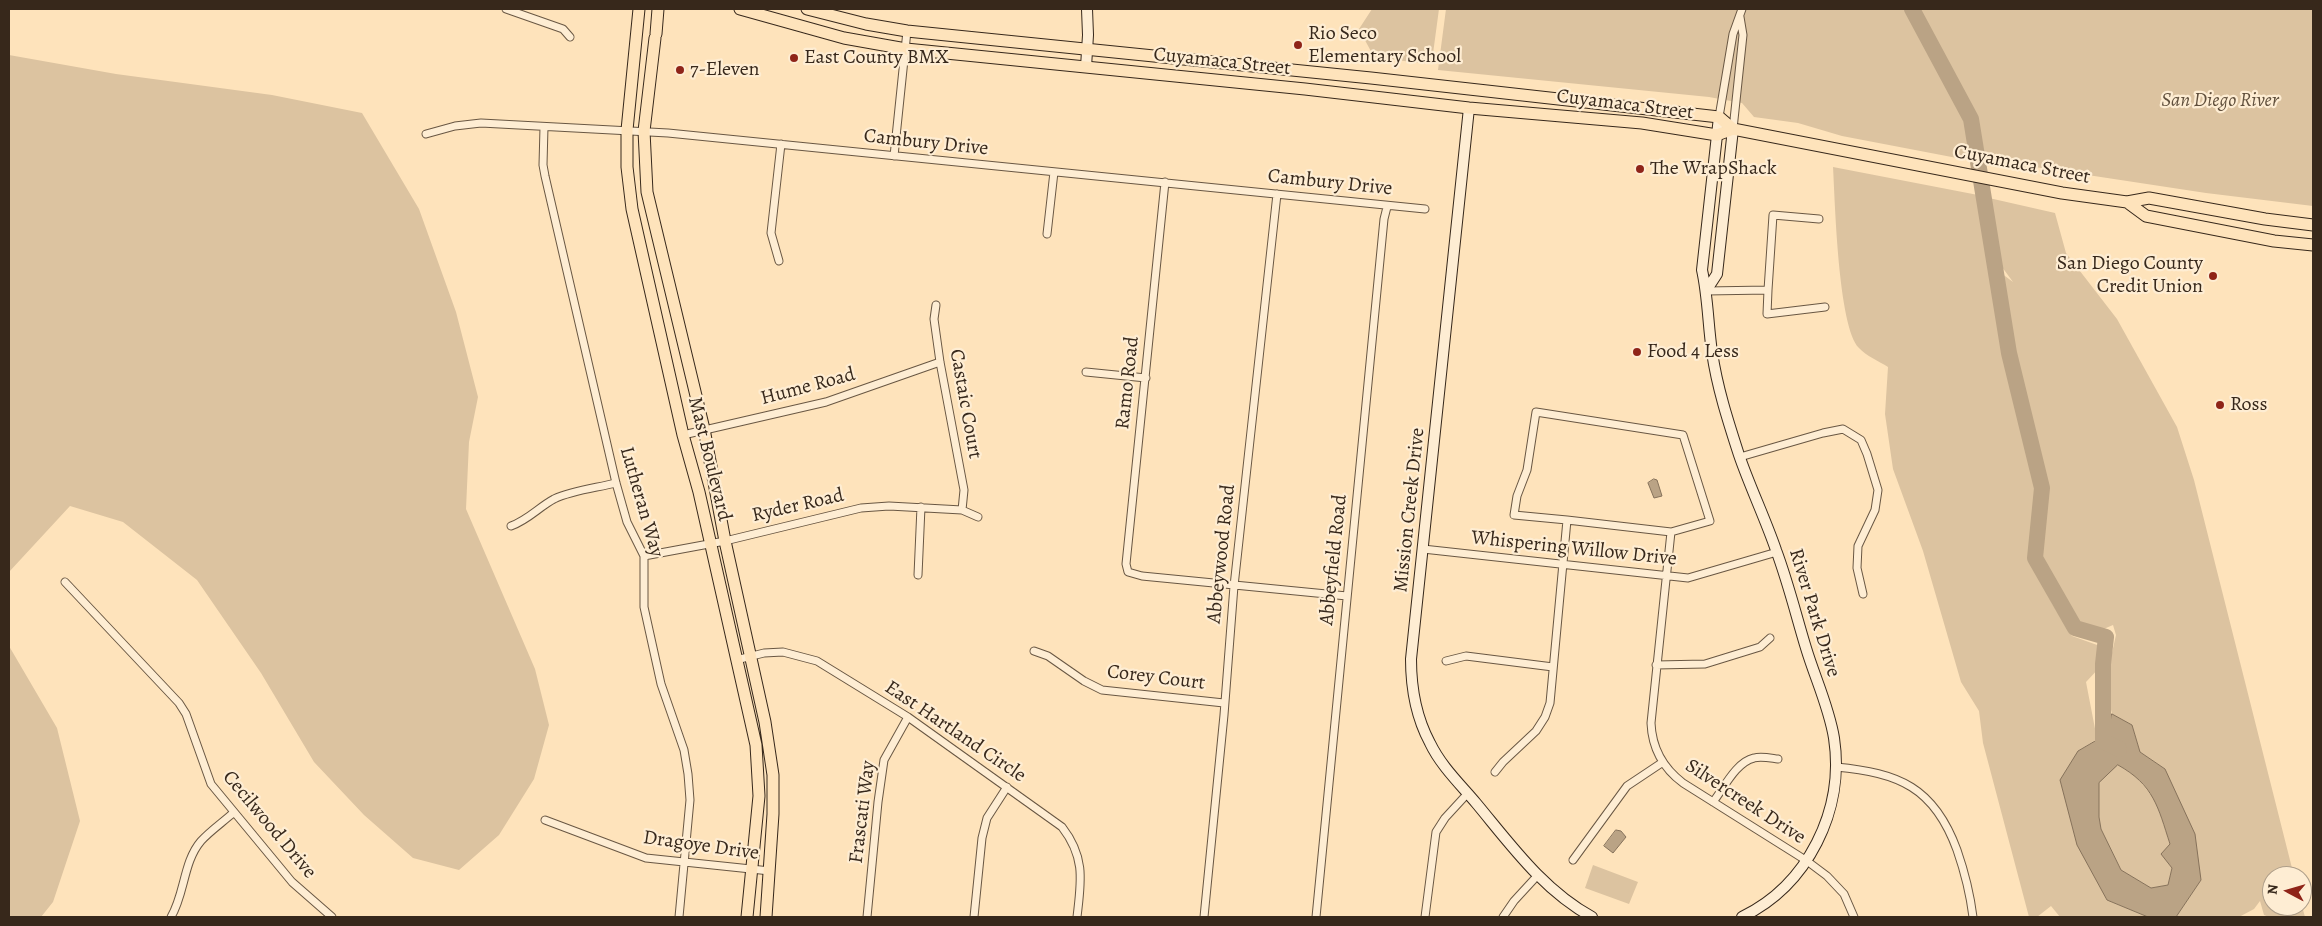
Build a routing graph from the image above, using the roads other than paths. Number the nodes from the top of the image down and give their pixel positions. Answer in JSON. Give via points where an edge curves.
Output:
{"nodes":[{"id":1,"x":506,"y":9,"type":"edge"},
{"id":2,"x":639,"y":9,"type":"edge"},
{"id":3,"x":658,"y":9,"type":"edge"},
{"id":4,"x":740,"y":9,"type":"edge"},
{"id":5,"x":807,"y":9,"type":"edge"},
{"id":6,"x":1087,"y":9,"type":"edge"},
{"id":7,"x":1742,"y":9,"type":"edge"},
{"id":8,"x":1740,"y":17,"type":"junction"},
{"id":9,"x":907,"y":31,"type":"junction"},
{"id":10,"x":570,"y":37,"type":"dead end"},
{"id":11,"x":906,"y":48,"type":"junction"},
{"id":12,"x":1087,"y":50,"type":"junction"},
{"id":13,"x":1086,"y":68,"type":"junction"},
{"id":14,"x":1352,"y":76,"type":"junction"},
{"id":15,"x":1350,"y":94,"type":"junction"},
{"id":16,"x":1469,"y":108,"type":"junction"},
{"id":17,"x":1719,"y":117,"type":"junction"},
{"id":18,"x":544,"y":127,"type":"junction"},
{"id":19,"x":1732,"y":129,"type":"junction"},
{"id":20,"x":627,"y":130,"type":"junction"},
{"id":21,"x":644,"y":131,"type":"junction"},
{"id":22,"x":426,"y":134,"type":"dead end"},
{"id":23,"x":1717,"y":135,"type":"junction"},
{"id":24,"x":781,"y":144,"type":"junction"},
{"id":25,"x":894,"y":156,"type":"junction"},
{"id":26,"x":1054,"y":172,"type":"junction"},
{"id":27,"x":1164,"y":182,"type":"junction"},
{"id":28,"x":1277,"y":194,"type":"junction"},
{"id":29,"x":2127,"y":202,"type":"junction"},
{"id":30,"x":1387,"y":207,"type":"junction"},
{"id":31,"x":1425,"y":209,"type":"dead end"},
{"id":32,"x":1819,"y":219,"type":"dead end"},
{"id":33,"x":2313,"y":225,"type":"edge"},
{"id":34,"x":1047,"y":234,"type":"dead end"},
{"id":35,"x":2313,"y":245,"type":"edge"},
{"id":36,"x":779,"y":261,"type":"dead end"},
{"id":37,"x":1768,"y":290,"type":"junction"},
{"id":38,"x":1706,"y":291,"type":"junction"},
{"id":39,"x":936,"y":305,"type":"dead end"},
{"id":40,"x":1825,"y":307,"type":"dead end"},
{"id":41,"x":940,"y":362,"type":"junction"},
{"id":42,"x":1086,"y":372,"type":"dead end"},
{"id":43,"x":1146,"y":378,"type":"junction"},
{"id":44,"x":704,"y":429,"type":"junction"},
{"id":45,"x":683,"y":435,"type":"junction"},
{"id":46,"x":1740,"y":457,"type":"junction"},
{"id":47,"x":616,"y":483,"type":"junction"},
{"id":48,"x":921,"y":507,"type":"junction"},
{"id":49,"x":962,"y":510,"type":"junction"},
{"id":50,"x":978,"y":517,"type":"dead end"},
{"id":51,"x":1568,"y":520,"type":"junction"},
{"id":52,"x":510,"y":526,"type":"dead end"},
{"id":53,"x":1672,"y":532,"type":"junction"},
{"id":54,"x":724,"y":541,"type":"junction"},
{"id":55,"x":710,"y":543,"type":"junction"},
{"id":56,"x":1423,"y":549,"type":"junction"},
{"id":57,"x":1777,"y":552,"type":"junction"},
{"id":58,"x":644,"y":556,"type":"junction"},
{"id":59,"x":1563,"y":564,"type":"junction"},
{"id":60,"x":918,"y":575,"type":"dead end"},
{"id":61,"x":1665,"y":577,"type":"junction"},
{"id":62,"x":65,"y":582,"type":"dead end"},
{"id":63,"x":1234,"y":586,"type":"junction"},
{"id":64,"x":1863,"y":594,"type":"dead end"},
{"id":65,"x":1347,"y":596,"type":"junction"},
{"id":66,"x":1770,"y":638,"type":"dead end"},
{"id":67,"x":1034,"y":651,"type":"dead end"},
{"id":68,"x":751,"y":658,"type":"junction"},
{"id":69,"x":736,"y":660,"type":"junction"},
{"id":70,"x":1446,"y":661,"type":"dead end"},
{"id":71,"x":1656,"y":665,"type":"junction"},
{"id":72,"x":1553,"y":667,"type":"junction"},
{"id":73,"x":1224,"y":703,"type":"junction"},
{"id":74,"x":908,"y":717,"type":"junction"},
{"id":75,"x":1778,"y":759,"type":"dead end"},
{"id":76,"x":1662,"y":762,"type":"junction"},
{"id":77,"x":1836,"y":767,"type":"junction"},
{"id":78,"x":1495,"y":772,"type":"dead end"},
{"id":79,"x":1007,"y":787,"type":"junction"},
{"id":80,"x":1468,"y":794,"type":"junction"},
{"id":81,"x":1713,"y":802,"type":"junction"},
{"id":82,"x":233,"y":813,"type":"junction"},
{"id":83,"x":545,"y":820,"type":"dead end"},
{"id":84,"x":1573,"y":860,"type":"dead end"},
{"id":85,"x":1807,"y":861,"type":"junction"},
{"id":86,"x":685,"y":862,"type":"junction"},
{"id":87,"x":751,"y":870,"type":"junction"},
{"id":88,"x":770,"y":871,"type":"junction"},
{"id":89,"x":1537,"y":876,"type":"junction"},
{"id":90,"x":171,"y":917,"type":"edge"},
{"id":91,"x":332,"y":917,"type":"edge"},
{"id":92,"x":679,"y":917,"type":"edge"},
{"id":93,"x":746,"y":917,"type":"edge"},
{"id":94,"x":766,"y":917,"type":"edge"},
{"id":95,"x":868,"y":917,"type":"edge"},
{"id":96,"x":974,"y":917,"type":"edge"},
{"id":97,"x":1077,"y":917,"type":"edge"},
{"id":98,"x":1204,"y":917,"type":"edge"},
{"id":99,"x":1316,"y":917,"type":"edge"},
{"id":100,"x":1425,"y":917,"type":"edge"},
{"id":101,"x":1504,"y":917,"type":"edge"},
{"id":102,"x":1592,"y":917,"type":"edge"},
{"id":103,"x":1742,"y":917,"type":"edge"},
{"id":104,"x":1854,"y":917,"type":"edge"},
{"id":105,"x":1973,"y":917,"type":"edge"}],
"edges":[{"from":1,"to":10,"type":"street","via":[[563,29]]},
{"from":2,"to":20,"type":"main road","name":"Mast Boulevard"},
{"from":3,"to":21,"type":"main road","name":"Mast Boulevard"},
{"from":4,"to":11,"type":"main road","name":"Cuyamaca Street","via":[[844,38]]},
{"from":5,"to":9,"type":"main road","name":"Cuyamaca Street"},
{"from":6,"to":12,"type":"street"},
{"from":7,"to":8,"type":"street","name":"River Park Drive"},
{"from":8,"to":17,"type":"street","name":"River Park Drive","via":[[1733,34]]},
{"from":8,"to":19,"type":"street","name":"River Park Drive","via":[[1743,35]]},
{"from":9,"to":11,"type":"street"},
{"from":9,"to":12,"type":"main road","name":"Cuyamaca Street"},
{"from":11,"to":13,"type":"main road","name":"Cuyamaca Street"},
{"from":11,"to":25,"type":"street"},
{"from":12,"to":13,"type":"street"},
{"from":12,"to":14,"type":"main road","name":"Cuyamaca Street"},
{"from":13,"to":15,"type":"main road","name":"Cuyamaca Street"},
{"from":14,"to":15,"type":"main road"},
{"from":14,"to":17,"type":"main road","name":"Cuyamaca Street"},
{"from":15,"to":16,"type":"main road","name":"Cuyamaca Street"},
{"from":16,"to":23,"type":"main road","name":"Cuyamaca Street","via":[[1642,123]]},
{"from":16,"to":56,"type":"street","name":"Mission Creek Drive"},
{"from":17,"to":19,"type":"main road","name":"Cuyamaca Street"},
{"from":17,"to":23,"type":"street","name":"River Park Drive"},
{"from":18,"to":20,"type":"street","name":"Cambury Drive"},
{"from":18,"to":22,"type":"street","name":"Cambury Drive","via":[[481,123]]},
{"from":18,"to":47,"type":"street","name":"Lutheran Way","via":[[544,170]]},
{"from":19,"to":23,"type":"main road","name":"Cuyamaca Street"},
{"from":19,"to":29,"type":"main road","name":"Cuyamaca Street","via":[[2062,193]]},
{"from":19,"to":38,"type":"street","name":"River Park Drive","via":[[1717,274]]},
{"from":20,"to":21,"type":"street","name":"Cambury Drive"},
{"from":20,"to":45,"type":"main road","name":"Mast Boulevard","via":[[632,209]]},
{"from":21,"to":24,"type":"street","name":"Cambury Drive"},
{"from":21,"to":44,"type":"main road","name":"Mast Boulevard","via":[[647,192]]},
{"from":23,"to":38,"type":"street","name":"River Park Drive","via":[[1702,270]]},
{"from":24,"to":25,"type":"street","name":"Cambury Drive"},
{"from":24,"to":36,"type":"street","via":[[771,234]]},
{"from":25,"to":26,"type":"street","name":"Cambury Drive"},
{"from":26,"to":27,"type":"street","name":"Cambury Drive"},
{"from":26,"to":34,"type":"street"},
{"from":27,"to":28,"type":"street","name":"Cambury Drive"},
{"from":27,"to":43,"type":"street","name":"Ramo Road"},
{"from":28,"to":30,"type":"street","name":"Cambury Drive"},
{"from":28,"to":63,"type":"street","name":"Abbeywood Road"},
{"from":29,"to":33,"type":"main road","name":"Cuyamaca Street","via":[[2149,198]]},
{"from":29,"to":35,"type":"main road","name":"Cuyamaca Street","via":[[2146,216],[2274,241]]},
{"from":30,"to":31,"type":"street","name":"Cambury Drive"},
{"from":30,"to":65,"type":"street","name":"Abbeyfield Road"},
{"from":32,"to":37,"type":"street","via":[[1773,215]]},
{"from":37,"to":38,"type":"street"},
{"from":37,"to":40,"type":"street","via":[[1767,314]]},
{"from":38,"to":46,"type":"street","name":"River Park Drive","via":[[1714,362]]},
{"from":39,"to":41,"type":"street","name":"Castaic Court","via":[[934,319]]},
{"from":41,"to":44,"type":"street","name":"Hume Road","via":[[826,402]]},
{"from":41,"to":49,"type":"street","name":"Castaic Court","via":[[964,490]]},
{"from":42,"to":43,"type":"street"},
{"from":43,"to":63,"type":"street","name":"Ramo Road","via":[[1126,564],[1128,572]]},
{"from":44,"to":45,"type":"street","name":"Hume Road"},
{"from":44,"to":54,"type":"main road","name":"Mast Boulevard"},
{"from":45,"to":55,"type":"main road","name":"Mast Boulevard"},
{"from":46,"to":57,"type":"street","name":"River Park Drive"},
{"from":46,"to":64,"type":"street","via":[[1843,429],[1861,440],[1878,490],[1875,510],[1858,546],[1857,568]]},
{"from":47,"to":52,"type":"street","via":[[554,500]]},
{"from":47,"to":58,"type":"street","name":"Lutheran Way","via":[[627,522]]},
{"from":48,"to":49,"type":"street","name":"Ryder Road"},
{"from":48,"to":54,"type":"street","name":"Ryder Road","via":[[860,508]]},
{"from":48,"to":60,"type":"street"},
{"from":49,"to":50,"type":"street","name":"Ryder Road"},
{"from":51,"to":53,"type":"street"},
{"from":51,"to":53,"type":"street","via":[[1514,515],[1527,470],[1536,412],[1683,435],[1710,521]]},
{"from":51,"to":59,"type":"street"},
{"from":53,"to":61,"type":"street","name":"Silvercreek Drive"},
{"from":54,"to":55,"type":"street","name":"Ryder Road"},
{"from":54,"to":68,"type":"main road","name":"Mast Boulevard"},
{"from":55,"to":58,"type":"street","name":"Ryder Road"},
{"from":55,"to":69,"type":"main road","name":"Mast Boulevard"},
{"from":56,"to":59,"type":"street","name":"Whispering Willow Drive"},
{"from":56,"to":80,"type":"street","name":"Mission Creek Drive","via":[[1412,659],[1415,702],[1437,757]]},
{"from":57,"to":61,"type":"street","name":"Whispering Willow Drive","via":[[1688,578]]},
{"from":57,"to":77,"type":"street","name":"River Park Drive","via":[[1828,714]]},
{"from":58,"to":86,"type":"street","name":"Lutheran Way","via":[[645,610],[661,684],[684,750],[688,774],[690,800]]},
{"from":59,"to":61,"type":"street","name":"Whispering Willow Drive"},
{"from":59,"to":72,"type":"street"},
{"from":61,"to":71,"type":"street","name":"Silvercreek Drive"},
{"from":62,"to":82,"type":"street","name":"Cecilwood Drive","via":[[179,703],[211,784]]},
{"from":63,"to":65,"type":"street"},
{"from":63,"to":73,"type":"street","name":"Abbeywood Road"},
{"from":65,"to":99,"type":"street","name":"Abbeyfield Road"},
{"from":66,"to":71,"type":"street","via":[[1760,647],[1705,664]]},
{"from":67,"to":73,"type":"street","name":"Corey Court","via":[[1048,656],[1102,690]]},
{"from":68,"to":69,"type":"street","name":"East Hartland Circle"},
{"from":68,"to":74,"type":"street","name":"East Hartland Circle","via":[[782,652],[817,661]]},
{"from":68,"to":88,"type":"main road","name":"Mast Boulevard","via":[[773,775]]},
{"from":69,"to":87,"type":"main road","name":"Mast Boulevard","via":[[756,745],[759,796]]},
{"from":70,"to":72,"type":"street","via":[[1466,656]]},
{"from":71,"to":76,"type":"street","name":"Silvercreek Drive","via":[[1652,732]]},
{"from":72,"to":78,"type":"street","via":[[1550,703],[1545,717],[1536,731]]},
{"from":73,"to":98,"type":"street","name":"Abbeywood Road"},
{"from":74,"to":79,"type":"street","name":"East Hartland Circle"},
{"from":74,"to":95,"type":"street","name":"Frascati Way","via":[[884,760]]},
{"from":75,"to":81,"type":"street","via":[[1746,761]]},
{"from":76,"to":81,"type":"street","name":"Silvercreek Drive","via":[[1675,777]]},
{"from":76,"to":84,"type":"street","via":[[1626,786]]},
{"from":77,"to":85,"type":"street","name":"River Park Drive","via":[[1834,792],[1826,821]]},
{"from":77,"to":105,"type":"street","via":[[1862,769],[1891,777],[1908,784],[1930,801],[1951,834],[1969,885]]},
{"from":79,"to":96,"type":"street","via":[[987,818]]},
{"from":79,"to":97,"type":"street","name":"East Hartland Circle","via":[[1062,828],[1073,844],[1082,874]]},
{"from":80,"to":89,"type":"street","name":"Mission Creek Drive"},
{"from":80,"to":100,"type":"street","via":[[1436,832]]},
{"from":81,"to":85,"type":"street","name":"Silvercreek Drive"},
{"from":82,"to":90,"type":"street","via":[[196,849]]},
{"from":82,"to":91,"type":"street","name":"Cecilwood Drive","via":[[292,882]]},
{"from":83,"to":86,"type":"street","name":"Dragoye Drive","via":[[646,858]]},
{"from":85,"to":103,"type":"street","name":"River Park Drive","via":[[1780,891]]},
{"from":85,"to":104,"type":"street","name":"Silvercreek Drive","via":[[1839,888]]},
{"from":86,"to":87,"type":"street","name":"Dragoye Drive"},
{"from":86,"to":92,"type":"street","name":"Lutheran Way"},
{"from":87,"to":88,"type":"street","name":"Dragoye Drive"},
{"from":87,"to":93,"type":"main road","name":"Mast Boulevard"},
{"from":88,"to":94,"type":"main road","name":"Mast Boulevard"},
{"from":89,"to":101,"type":"street"},
{"from":89,"to":102,"type":"street","via":[[1560,897]]}]}
